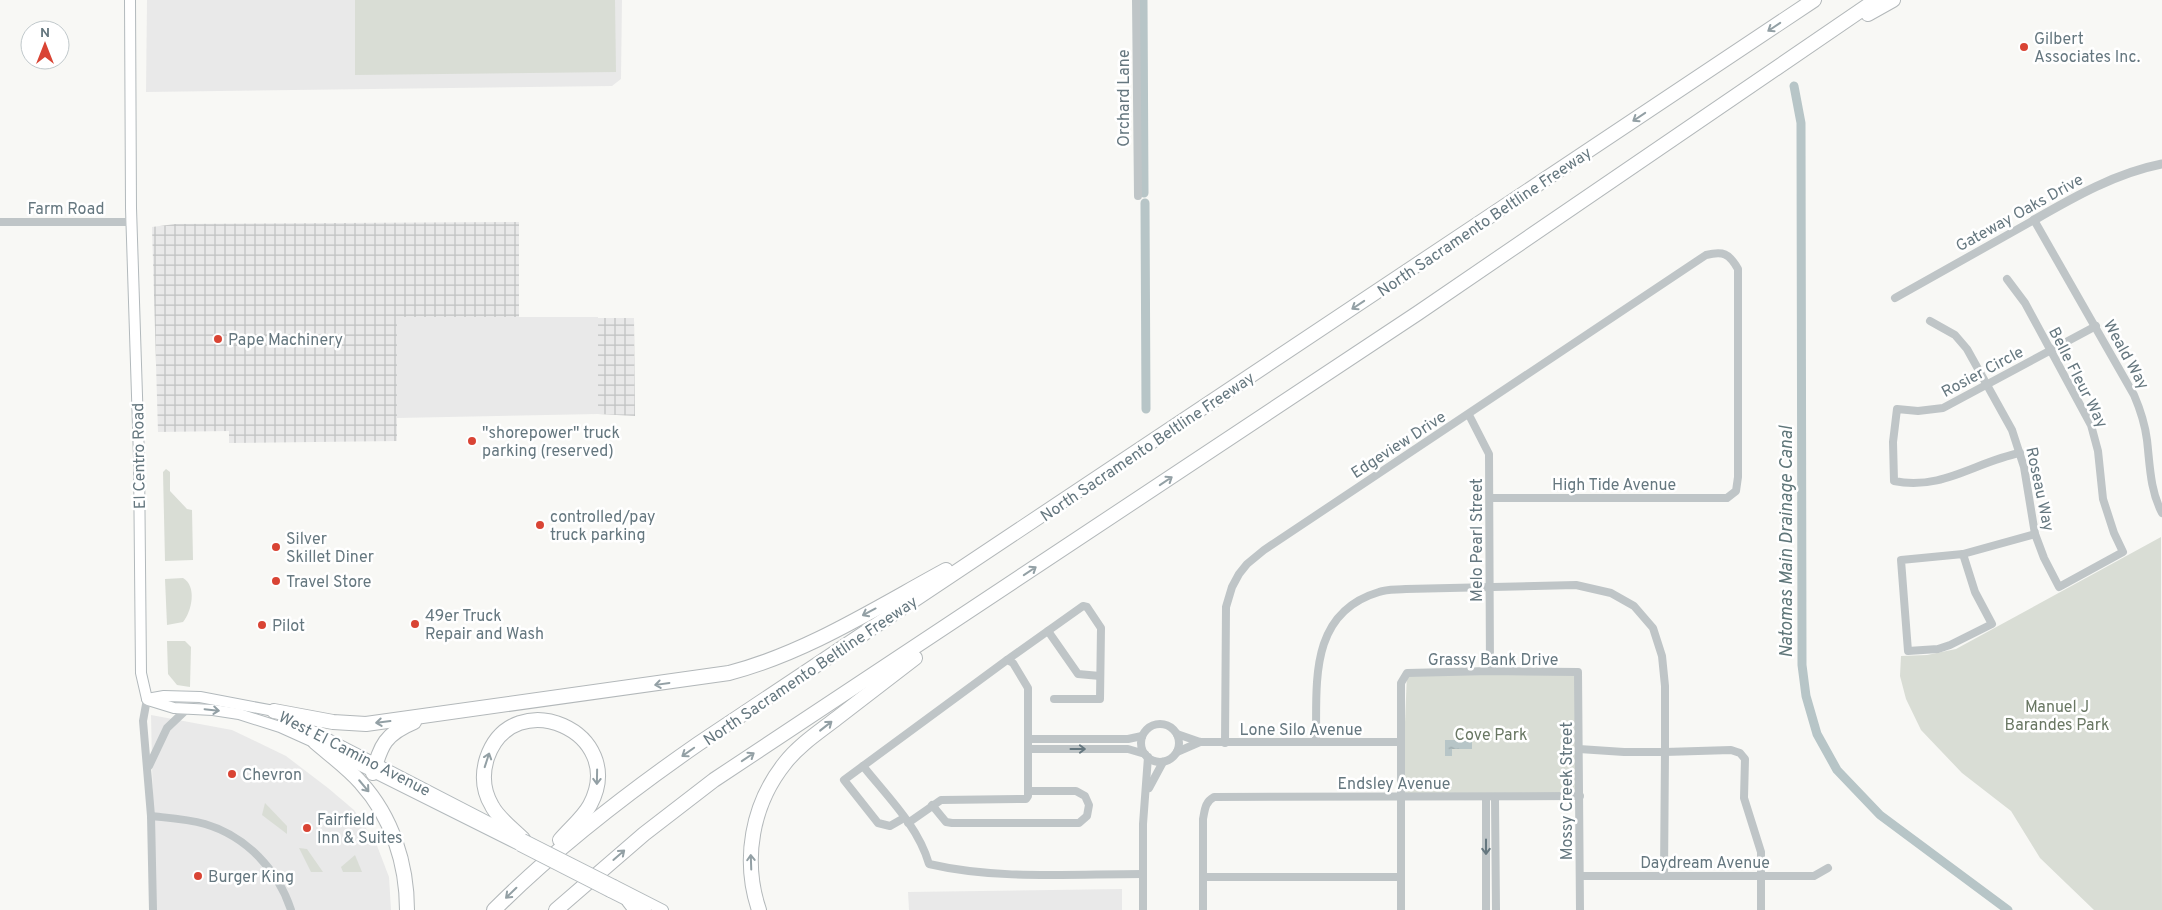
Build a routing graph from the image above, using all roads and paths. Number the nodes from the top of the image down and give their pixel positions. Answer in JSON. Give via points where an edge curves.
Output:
{"nodes":[{"id":1,"x":130,"y":0,"type":"edge"},
{"id":2,"x":1136,"y":0,"type":"edge"},
{"id":3,"x":1814,"y":0,"type":"edge"},
{"id":4,"x":1876,"y":0,"type":"edge"},
{"id":5,"x":1892,"y":0,"type":"edge"},
{"id":6,"x":1797,"y":53,"type":"junction"},
{"id":7,"x":2162,"y":164,"type":"edge"},
{"id":8,"x":1138,"y":196,"type":"dead end"},
{"id":9,"x":2034,"y":220,"type":"junction"},
{"id":10,"x":0,"y":222,"type":"edge"},
{"id":11,"x":132,"y":222,"type":"junction"},
{"id":12,"x":2007,"y":279,"type":"dead end"},
{"id":13,"x":1895,"y":298,"type":"dead end"},
{"id":14,"x":1930,"y":321,"type":"dead end"},
{"id":15,"x":2096,"y":326,"type":"junction"},
{"id":16,"x":2051,"y":350,"type":"junction"},
{"id":17,"x":1987,"y":385,"type":"junction"},
{"id":18,"x":1468,"y":415,"type":"junction"},
{"id":19,"x":2020,"y":453,"type":"junction"},
{"id":20,"x":1736,"y":491,"type":"joint"},
{"id":21,"x":1490,"y":498,"type":"junction"},
{"id":22,"x":2162,"y":513,"type":"edge"},
{"id":23,"x":1019,"y":531,"type":"junction"},
{"id":24,"x":2035,"y":534,"type":"junction"},
{"id":25,"x":2123,"y":552,"type":"joint"},
{"id":26,"x":1963,"y":554,"type":"junction"},
{"id":27,"x":1014,"y":582,"type":"junction"},
{"id":28,"x":1490,"y":586,"type":"junction"},
{"id":29,"x":1048,"y":631,"type":"junction"},
{"id":30,"x":1007,"y":660,"type":"junction"},
{"id":31,"x":1490,"y":671,"type":"junction"},
{"id":32,"x":1578,"y":672,"type":"joint"},
{"id":33,"x":1100,"y":676,"type":"junction"},
{"id":34,"x":147,"y":699,"type":"junction"},
{"id":35,"x":1054,"y":699,"type":"dead end"},
{"id":36,"x":186,"y":709,"type":"junction"},
{"id":37,"x":274,"y":711,"type":"junction"},
{"id":38,"x":466,"y":712,"type":"junction"},
{"id":39,"x":1177,"y":734,"type":"junction"},
{"id":40,"x":1142,"y":736,"type":"junction"},
{"id":41,"x":1029,"y":739,"type":"junction"},
{"id":42,"x":315,"y":742,"type":"junction"},
{"id":43,"x":1200,"y":742,"type":"junction"},
{"id":44,"x":1225,"y":742,"type":"junction"},
{"id":45,"x":1316,"y":742,"type":"junction"},
{"id":46,"x":1401,"y":742,"type":"junction"},
{"id":47,"x":1579,"y":749,"type":"junction"},
{"id":48,"x":1029,"y":750,"type":"junction"},
{"id":49,"x":1177,"y":752,"type":"junction"},
{"id":50,"x":1665,"y":752,"type":"junction"},
{"id":51,"x":1146,"y":756,"type":"junction"},
{"id":52,"x":1163,"y":762,"type":"junction"},
{"id":53,"x":863,"y":766,"type":"junction"},
{"id":54,"x":149,"y":768,"type":"junction"},
{"id":55,"x":375,"y":768,"type":"junction"},
{"id":56,"x":1029,"y":791,"type":"junction"},
{"id":57,"x":1147,"y":792,"type":"junction"},
{"id":58,"x":1580,"y":796,"type":"junction"},
{"id":59,"x":1402,"y":797,"type":"junction"},
{"id":60,"x":1486,"y":798,"type":"junction"},
{"id":61,"x":1495,"y":798,"type":"junction"},
{"id":62,"x":932,"y":805,"type":"junction"},
{"id":63,"x":151,"y":816,"type":"junction"},
{"id":64,"x":906,"y":821,"type":"junction"},
{"id":65,"x":521,"y":842,"type":"junction"},
{"id":66,"x":1828,"y":868,"type":"dead end"},
{"id":67,"x":1142,"y":874,"type":"junction"},
{"id":68,"x":1580,"y":876,"type":"junction"},
{"id":69,"x":1664,"y":876,"type":"junction"},
{"id":70,"x":528,"y":877,"type":"junction"},
{"id":71,"x":1203,"y":877,"type":"junction"},
{"id":72,"x":1401,"y":877,"type":"junction"},
{"id":73,"x":1761,"y":877,"type":"junction"},
{"id":74,"x":582,"y":887,"type":"junction"},
{"id":75,"x":612,"y":888,"type":"junction"},
{"id":76,"x":632,"y":906,"type":"edge"},
{"id":77,"x":153,"y":910,"type":"edge"},
{"id":78,"x":292,"y":910,"type":"edge"},
{"id":79,"x":407,"y":910,"type":"edge"},
{"id":80,"x":494,"y":910,"type":"edge"},
{"id":81,"x":556,"y":910,"type":"edge"},
{"id":82,"x":567,"y":910,"type":"edge"},
{"id":83,"x":646,"y":910,"type":"edge"},
{"id":84,"x":663,"y":910,"type":"edge"},
{"id":85,"x":760,"y":910,"type":"edge"},
{"id":86,"x":1143,"y":910,"type":"edge"},
{"id":87,"x":1203,"y":910,"type":"edge"},
{"id":88,"x":1401,"y":910,"type":"edge"},
{"id":89,"x":1486,"y":910,"type":"edge"},
{"id":90,"x":1496,"y":910,"type":"edge"},
{"id":91,"x":1580,"y":910,"type":"edge"},
{"id":92,"x":1761,"y":910,"type":"edge"}],
"edges":[{"from":1,"to":11,"type":"main road","name":"El Centro Road"},
{"from":2,"to":8,"type":"street","name":"Orchard Lane"},
{"from":3,"to":23,"type":"highway","name":"North Sacramento Beltline Freeway","one_way":true},
{"from":4,"to":6,"type":"highway"},
{"from":5,"to":6,"type":"highway"},
{"from":27,"to":6,"type":"highway","one_way":true,"via":[[1418,313]]},
{"from":7,"to":9,"type":"street","name":"Gateway Oaks Drive","via":[[2105,182]]},
{"from":9,"to":13,"type":"street","name":"Gateway Oaks Drive"},
{"from":9,"to":15,"type":"street","name":"Weald Way"},
{"from":10,"to":11,"type":"street","name":"Farm Road"},
{"from":11,"to":34,"type":"main road","name":"El Centro Road","via":[[141,673]]},
{"from":12,"to":16,"type":"street","name":"Belle Fleur Way","via":[[2025,303]]},
{"from":14,"to":17,"type":"street","name":"Roseau Way","via":[[1945,327],[1960,339]]},
{"from":15,"to":16,"type":"street","name":"Rosier Circle"},
{"from":15,"to":22,"type":"street","name":"Weald Way","via":[[2140,409],[2149,471]]},
{"from":16,"to":17,"type":"street","name":"Rosier Circle"},
{"from":16,"to":25,"type":"street","name":"Belle Fleur Way","via":[[2091,425],[2104,500]]},
{"from":17,"to":19,"type":"street","name":"Roseau Way","via":[[2012,430]]},
{"from":17,"to":19,"type":"street","name":"Rosier Circle","via":[[1943,408],[1897,409],[1892,442],[1894,481],[1905,484],[1954,477]]},
{"from":18,"to":20,"type":"street","name":"Edgeview Drive","via":[[1706,254],[1720,252],[1732,258],[1738,269]]},
{"from":18,"to":21,"type":"street","name":"Melo Pearl Street","via":[[1489,454]]},
{"from":18,"to":44,"type":"street","name":"Edgeview Drive","via":[[1275,542],[1239,574],[1226,607]]},
{"from":19,"to":24,"type":"street","name":"Roseau Way"},
{"from":20,"to":21,"type":"street","name":"High Tide Avenue","via":[[1727,498]]},
{"from":21,"to":28,"type":"street","name":"Melo Pearl Street"},
{"from":23,"to":38,"type":"highway","one_way":true,"via":[[802,648],[752,667],[711,677]]},
{"from":23,"to":70,"type":"highway","name":"North Sacramento Beltline Freeway","one_way":true,"via":[[653,776]]},
{"from":24,"to":25,"type":"street","name":"Roseau Way","via":[[2059,587]]},
{"from":24,"to":26,"type":"street"},
{"from":26,"to":26,"type":"street","via":[[1900,560],[1908,651],[1950,646],[1992,624],[1975,592]]},
{"from":74,"to":27,"type":"highway","one_way":true,"via":[[714,780]]},
{"from":85,"to":27,"type":"highway","one_way":true,"via":[[751,876],[754,825],[765,794],[786,762],[808,740]]},
{"from":28,"to":31,"type":"street","name":"Melo Pearl Street"},
{"from":28,"to":45,"type":"street","via":[[1379,591],[1350,606],[1329,630],[1317,668]]},
{"from":28,"to":50,"type":"street","via":[[1576,585],[1611,593],[1634,606],[1653,628],[1662,656]]},
{"from":29,"to":30,"type":"street"},
{"from":29,"to":33,"type":"street","via":[[1078,674]]},
{"from":29,"to":33,"type":"street","via":[[1083,606],[1088,607],[1101,628]]},
{"from":30,"to":41,"type":"street","via":[[1013,663],[1028,688]]},
{"from":30,"to":53,"type":"street"},
{"from":31,"to":32,"type":"street","name":"Grassy Bank Drive"},
{"from":31,"to":46,"type":"street","name":"Grassy Bank Drive","via":[[1407,673],[1401,683]]},
{"from":32,"to":47,"type":"street","name":"Mossy Creek Street"},
{"from":33,"to":35,"type":"street","via":[[1100,699]]},
{"from":34,"to":36,"type":"main road","name":"West El Camino Avenue"},
{"from":34,"to":37,"type":"main road","name":"West El Camino Avenue","via":[[200,696]]},
{"from":34,"to":54,"type":"street","name":"El Centro Road","via":[[143,721]]},
{"from":36,"to":42,"type":"main road","name":"West El Camino Avenue","one_way":true,"via":[[240,714]]},
{"from":36,"to":54,"type":"street","via":[[167,728]]},
{"from":38,"to":37,"type":"highway","one_way":true,"via":[[366,724],[333,722]]},
{"from":37,"to":55,"type":"main road","name":"West El Camino Avenue"},
{"from":38,"to":55,"type":"highway","via":[[413,722],[403,727],[388,737],[379,751]]},
{"from":39,"to":40,"type":"street","via":[[1162,724],[1150,726]]},
{"from":39,"to":43,"type":"street","name":"Lone Silo Avenue"},
{"from":39,"to":49,"type":"street"},
{"from":40,"to":41,"type":"street","via":[[1128,739]]},
{"from":40,"to":51,"type":"street"},
{"from":41,"to":48,"type":"street"},
{"from":42,"to":55,"type":"main road","name":"West El Camino Avenue"},
{"from":42,"to":79,"type":"highway","one_way":true,"via":[[360,782],[381,810],[402,861]]},
{"from":43,"to":44,"type":"street","name":"Lone Silo Avenue"},
{"from":43,"to":49,"type":"street","name":"Lone Silo Avenue"},
{"from":44,"to":45,"type":"street","name":"Lone Silo Avenue"},
{"from":45,"to":46,"type":"street","name":"Lone Silo Avenue"},
{"from":46,"to":59,"type":"street"},
{"from":47,"to":50,"type":"street"},
{"from":47,"to":58,"type":"street","name":"Mossy Creek Street"},
{"from":48,"to":51,"type":"street","one_way":true,"via":[[1128,749]]},
{"from":48,"to":56,"type":"street"},
{"from":49,"to":52,"type":"street"},
{"from":50,"to":69,"type":"street"},
{"from":50,"to":73,"type":"street","via":[[1731,750],[1745,759],[1744,798],[1761,852]]},
{"from":51,"to":52,"type":"street"},
{"from":51,"to":57,"type":"street"},
{"from":52,"to":57,"type":"street"},
{"from":53,"to":64,"type":"street"},
{"from":53,"to":64,"type":"street","via":[[844,780],[878,823],[890,826]]},
{"from":54,"to":63,"type":"street","name":"El Centro Road"},
{"from":55,"to":65,"type":"main road","name":"West El Camino Avenue"},
{"from":56,"to":62,"type":"street","via":[[1026,799],[941,800]]},
{"from":56,"to":62,"type":"street","via":[[1076,791],[1085,796],[1089,805],[1087,816],[1078,823],[952,823],[946,822]]},
{"from":57,"to":67,"type":"street"},
{"from":58,"to":61,"type":"street","name":"Endsley Avenue"},
{"from":58,"to":68,"type":"street","name":"Mossy Creek Street"},
{"from":59,"to":60,"type":"street","name":"Endsley Avenue"},
{"from":59,"to":71,"type":"street","name":"Endsley Avenue","via":[[1214,797],[1205,807],[1203,819]]},
{"from":59,"to":72,"type":"street"},
{"from":60,"to":61,"type":"street","name":"Endsley Avenue"},
{"from":60,"to":89,"type":"street","one_way":true},
{"from":61,"to":90,"type":"street"},
{"from":62,"to":64,"type":"street"},
{"from":63,"to":77,"type":"street","name":"El Centro Road"},
{"from":63,"to":78,"type":"street","via":[[204,824],[240,841],[273,873]]},
{"from":64,"to":67,"type":"street","via":[[922,844],[929,864],[958,871]]},
{"from":65,"to":70,"type":"highway","one_way":true,"via":[[492,807],[484,788],[484,768],[490,749],[503,733],[520,723],[540,719],[560,723],[577,733],[590,748],[597,768],[597,788],[589,806]]},
{"from":65,"to":75,"type":"main road","name":"West El Camino Avenue","bridge":true},
{"from":66,"to":73,"type":"street","name":"Daydream Avenue","via":[[1814,876]]},
{"from":67,"to":86,"type":"street"},
{"from":68,"to":69,"type":"street","name":"Daydream Avenue"},
{"from":68,"to":91,"type":"street","name":"Mossy Creek Street"},
{"from":69,"to":73,"type":"street","name":"Daydream Avenue"},
{"from":70,"to":80,"type":"highway","name":"North Sacramento Beltline Freeway","one_way":true},
{"from":71,"to":72,"type":"street"},
{"from":71,"to":87,"type":"street"},
{"from":72,"to":88,"type":"street"},
{"from":73,"to":92,"type":"street"},
{"from":74,"to":81,"type":"highway"},
{"from":74,"to":82,"type":"highway"},
{"from":75,"to":76,"type":"main road","name":"West El Camino Avenue"},
{"from":75,"to":84,"type":"main road","name":"West El Camino Avenue"},
{"from":76,"to":83,"type":"main road","name":"West El Camino Avenue"}]}
